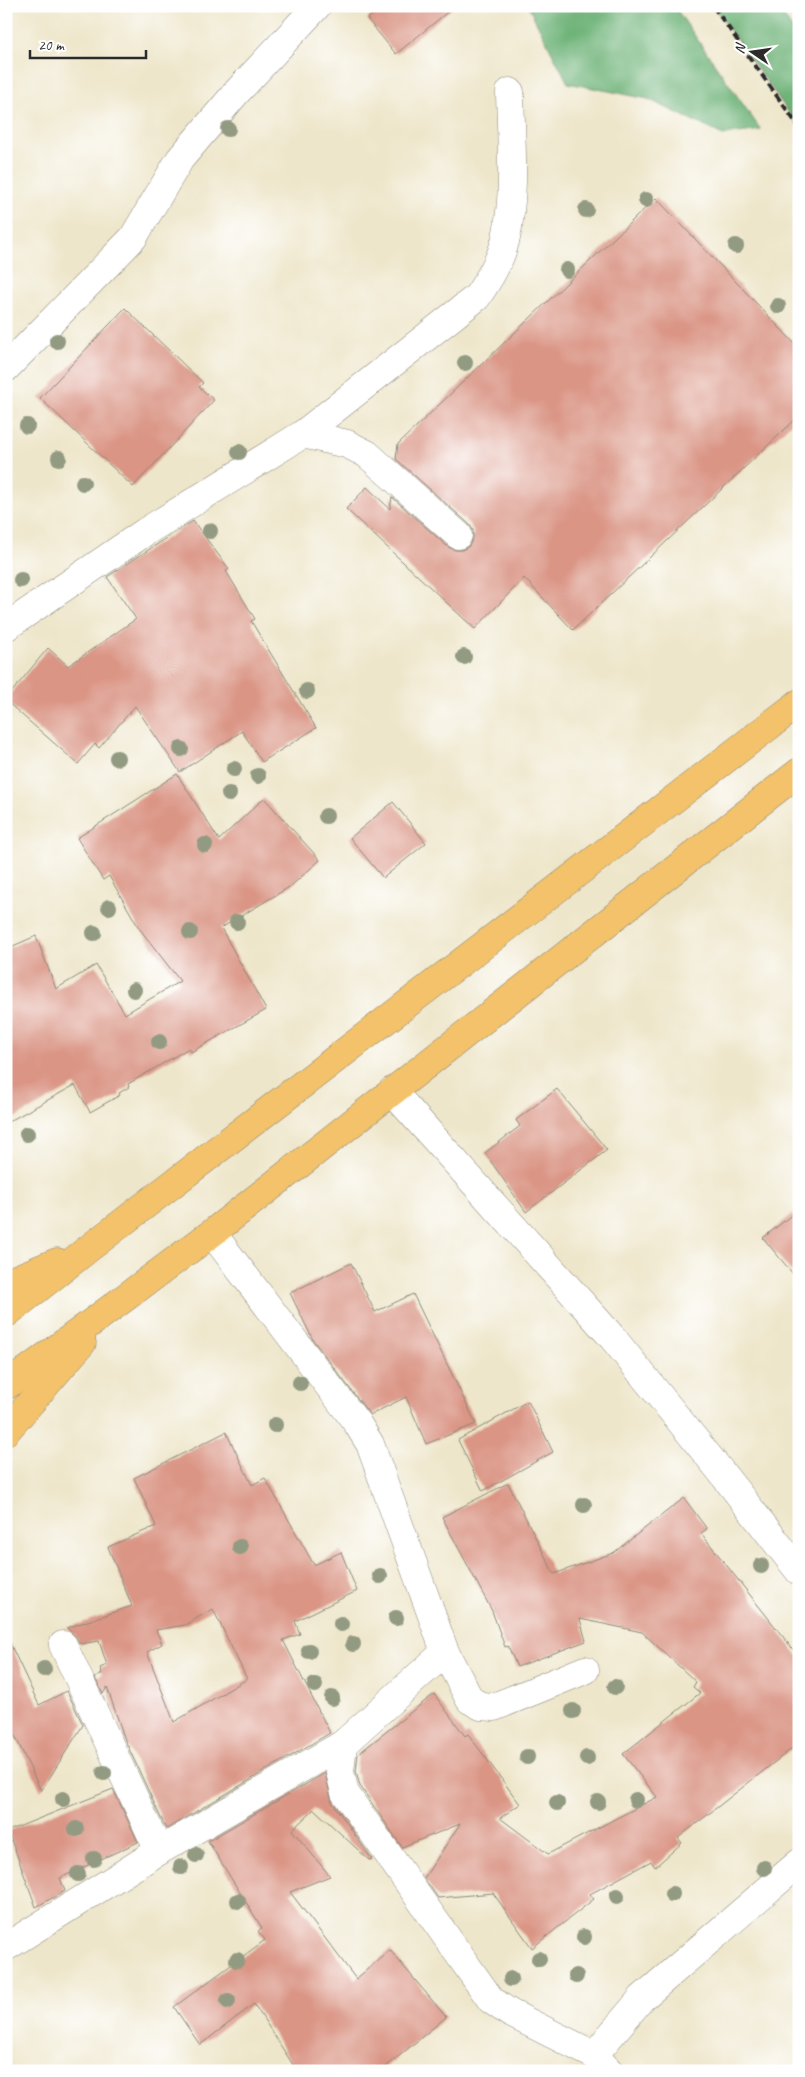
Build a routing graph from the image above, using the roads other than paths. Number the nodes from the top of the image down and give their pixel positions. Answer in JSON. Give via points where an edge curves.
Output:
{"nodes":[{"id":1,"x":317,"y":6,"type":"edge"},
{"id":2,"x":510,"y":92,"type":"dead end"},
{"id":3,"x":6,"y":368,"type":"edge"},
{"id":4,"x":303,"y":434,"type":"junction"},
{"id":5,"x":458,"y":535,"type":"dead end"},
{"id":6,"x":6,"y":627,"type":"edge"},
{"id":7,"x":799,"y":703,"type":"edge"},
{"id":8,"x":799,"y":772,"type":"edge"},
{"id":9,"x":392,"y":1092,"type":"junction"},
{"id":10,"x":212,"y":1233,"type":"junction"},
{"id":11,"x":88,"y":1249,"type":"junction"},
{"id":12,"x":6,"y":1283,"type":"edge"},
{"id":13,"x":117,"y":1303,"type":"junction"},
{"id":14,"x":6,"y":1314,"type":"edge"},
{"id":15,"x":6,"y":1386,"type":"edge"},
{"id":16,"x":6,"y":1431,"type":"edge"},
{"id":17,"x":799,"y":1571,"type":"edge"},
{"id":18,"x":63,"y":1645,"type":"dead end"},
{"id":19,"x":445,"y":1652,"type":"junction"},
{"id":20,"x":585,"y":1670,"type":"dead end"},
{"id":21,"x":343,"y":1744,"type":"junction"},
{"id":22,"x":159,"y":1851,"type":"junction"},
{"id":23,"x":799,"y":1863,"type":"edge"},
{"id":24,"x":6,"y":1947,"type":"edge"},
{"id":25,"x":601,"y":2063,"type":"edge"}],
"edges":[{"from":1,"to":3,"type":"street","via":[[236,92],[180,159],[133,238]]},
{"from":2,"to":4,"type":"street","via":[[512,194],[506,239],[494,272],[477,297]]},
{"from":4,"to":5,"type":"street","via":[[348,444],[367,454]]},
{"from":4,"to":6,"type":"street","via":[[145,532]]},
{"from":7,"to":11,"type":"highway"},
{"from":8,"to":9,"type":"highway"},
{"from":9,"to":10,"type":"highway"},
{"from":9,"to":17,"type":"street","via":[[612,1337]]},
{"from":10,"to":13,"type":"highway"},
{"from":10,"to":19,"type":"street","via":[[370,1444]]},
{"from":11,"to":12,"type":"highway"},
{"from":11,"to":14,"type":"highway"},
{"from":13,"to":15,"type":"highway"},
{"from":13,"to":16,"type":"highway"},
{"from":18,"to":22,"type":"street"},
{"from":19,"to":20,"type":"street","via":[[470,1700],[481,1706],[494,1707]]},
{"from":19,"to":21,"type":"street"},
{"from":21,"to":22,"type":"street"},
{"from":21,"to":25,"type":"street","via":[[340,1772],[345,1793],[491,2000]]},
{"from":22,"to":24,"type":"street"},
{"from":23,"to":25,"type":"street","via":[[642,1998]]}]}
